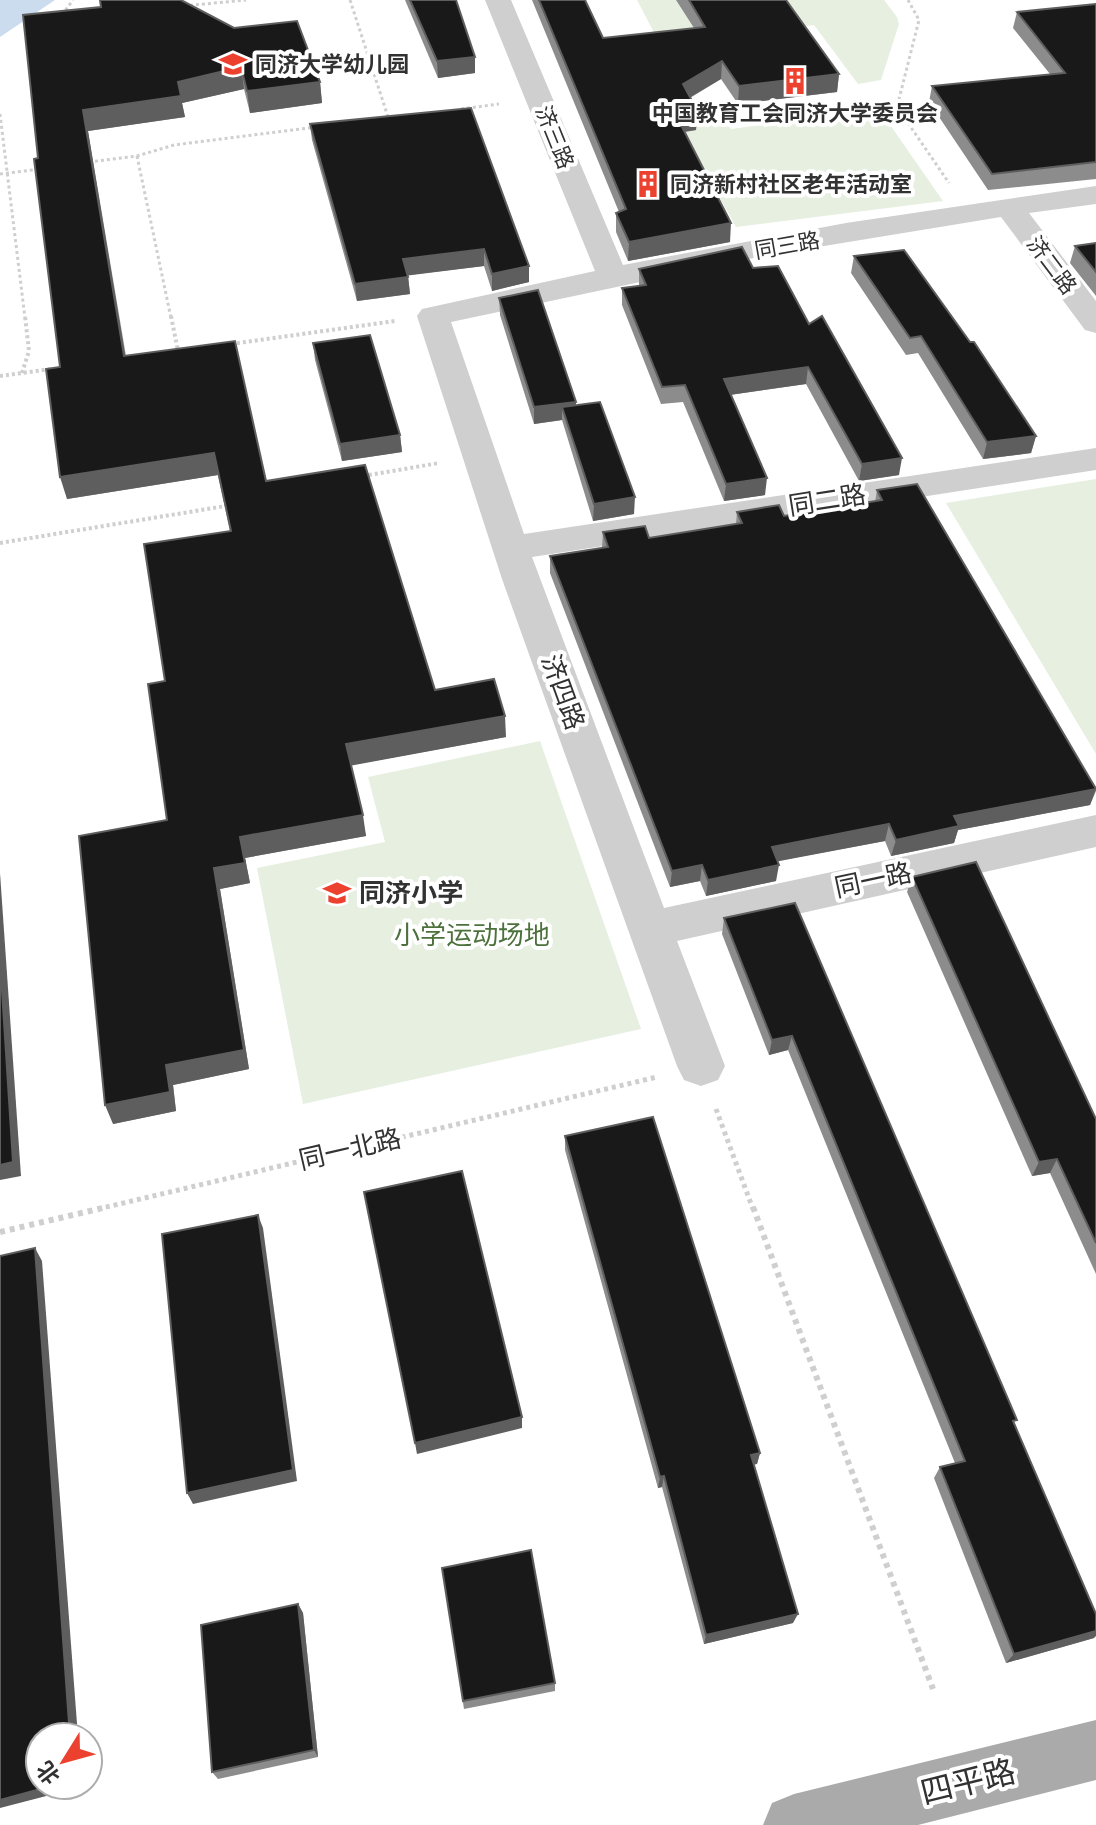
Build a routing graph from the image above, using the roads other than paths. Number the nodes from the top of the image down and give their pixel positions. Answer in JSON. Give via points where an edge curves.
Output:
{"nodes":[{"id":1,"x":498,"y":0,"type":"edge"},
{"id":2,"x":1096,"y":195,"type":"edge"},
{"id":3,"x":1008,"y":206,"type":"junction"},
{"id":4,"x":612,"y":275,"type":"junction"},
{"id":5,"x":433,"y":316,"type":"joint"},
{"id":6,"x":1096,"y":323,"type":"edge"},
{"id":7,"x":1096,"y":459,"type":"edge"},
{"id":8,"x":510,"y":548,"type":"junction"},
{"id":9,"x":1096,"y":831,"type":"edge"},
{"id":10,"x":649,"y":929,"type":"junction"},
{"id":11,"x":701,"y":1066,"type":"road end"},
{"id":12,"x":1096,"y":1750,"type":"edge"},
{"id":13,"x":794,"y":1825,"type":"edge"}],
"edges":[{"from":1,"to":4,"type":"street","name":"济三路"},
{"from":2,"to":3,"type":"street","name":"同三路"},
{"from":3,"to":4,"type":"street","name":"同三路"},
{"from":3,"to":6,"type":"street","name":"济二路"},
{"from":4,"to":5,"type":"street","name":"同三路"},
{"from":5,"to":8,"type":"street","name":"济四路"},
{"from":7,"to":8,"type":"street","name":"同二路"},
{"from":8,"to":10,"type":"street","name":"济四路"},
{"from":9,"to":10,"type":"street","name":"同一路"},
{"from":10,"to":11,"type":"street","name":"济四路"},
{"from":12,"to":13,"type":"main road","name":"四平路"}]}
